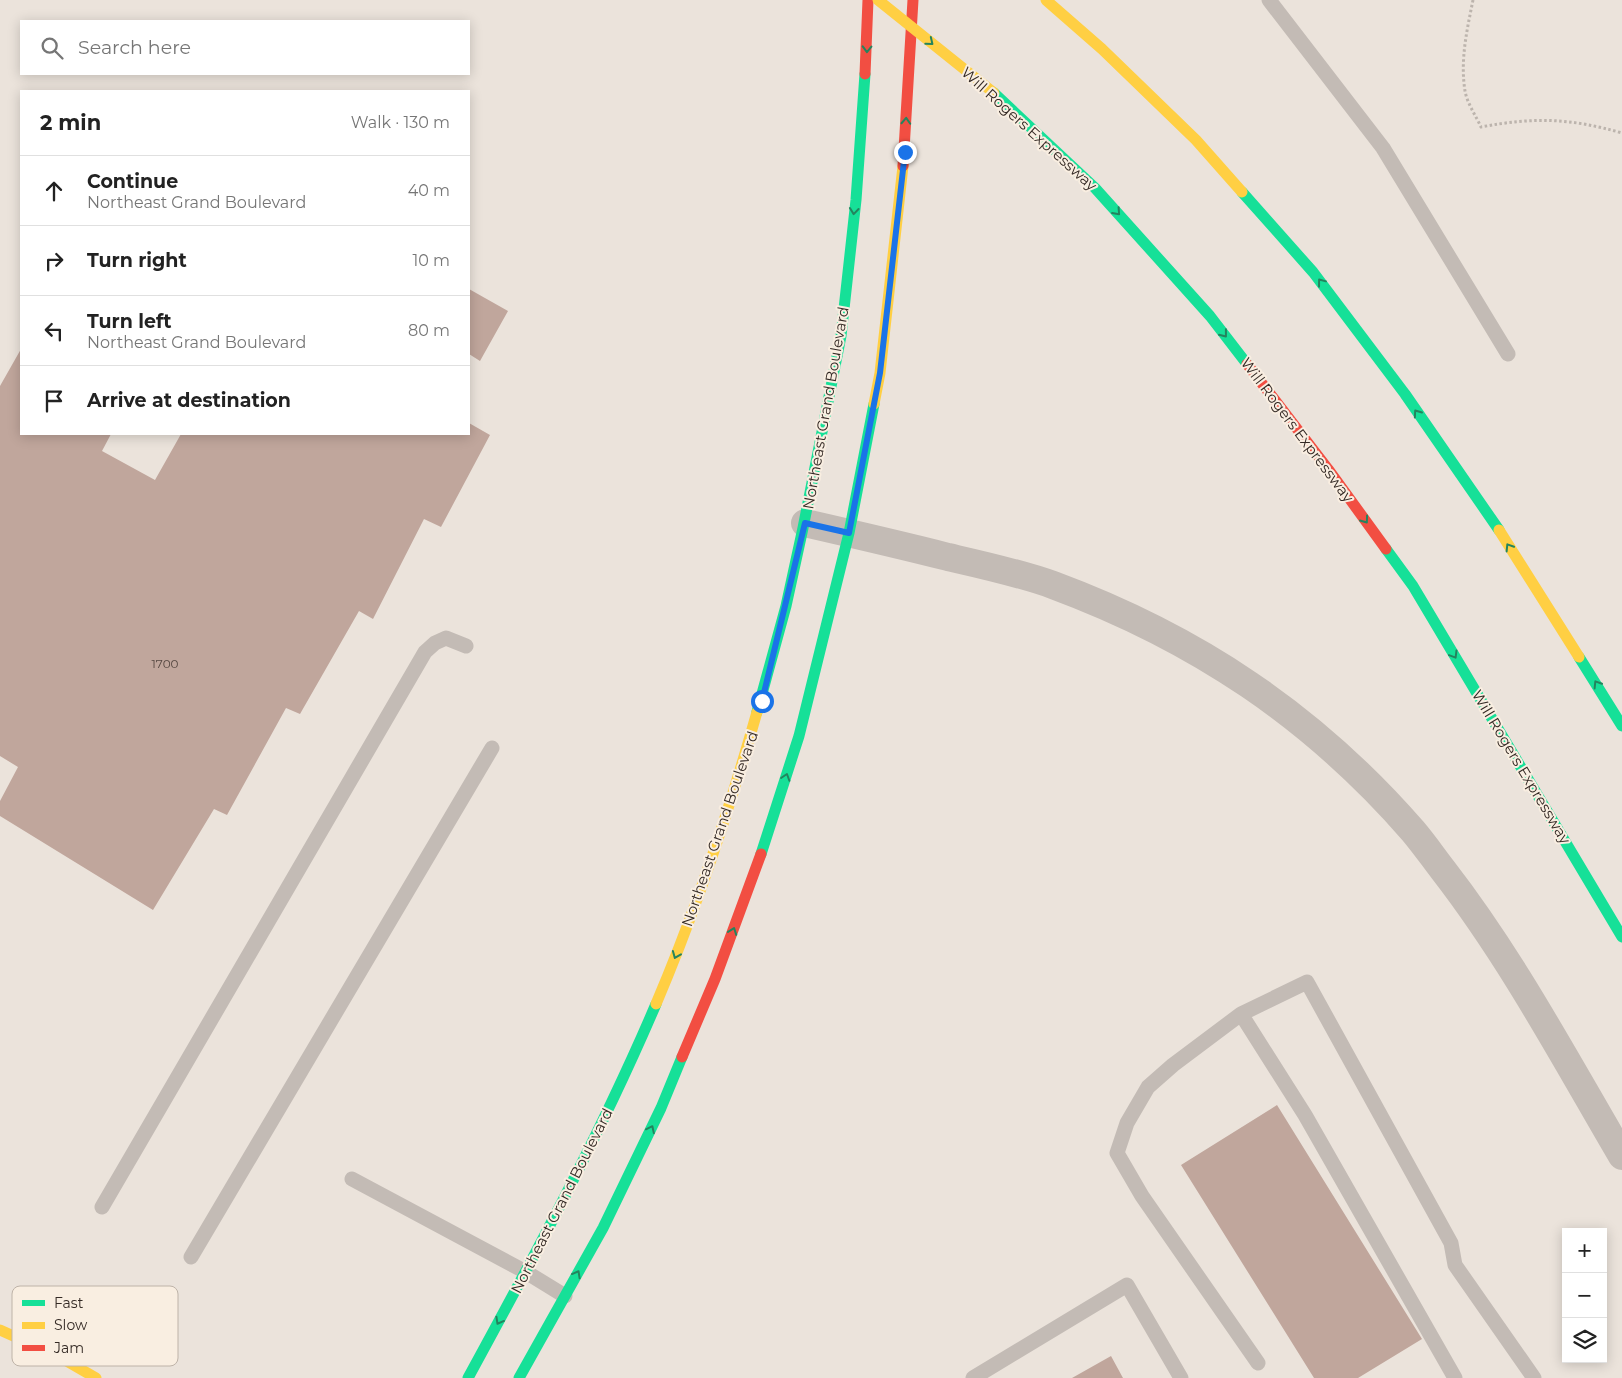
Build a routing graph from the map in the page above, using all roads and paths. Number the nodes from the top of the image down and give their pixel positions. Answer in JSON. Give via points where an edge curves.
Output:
{"nodes":[{"id":1,"x":868,"y":0,"type":"edge"},
{"id":2,"x":878,"y":0,"type":"edge"},
{"id":3,"x":913,"y":0,"type":"edge"},
{"id":4,"x":1046,"y":0,"type":"edge"},
{"id":5,"x":1268,"y":0,"type":"edge"},
{"id":6,"x":1473,"y":0,"type":"edge"},
{"id":7,"x":1622,"y":134,"type":"edge"},
{"id":8,"x":1508,"y":354,"type":"dead end"},
{"id":9,"x":805,"y":523,"type":"junction"},
{"id":10,"x":849,"y":533,"type":"junction"},
{"id":11,"x":466,"y":646,"type":"dead end"},
{"id":12,"x":1622,"y":726,"type":"edge"},
{"id":13,"x":492,"y":748,"type":"dead end"},
{"id":14,"x":1622,"y":937,"type":"edge"},
{"id":15,"x":1241,"y":1014,"type":"junction"},
{"id":16,"x":1622,"y":1156,"type":"edge"},
{"id":17,"x":352,"y":1179,"type":"dead end"},
{"id":18,"x":102,"y":1207,"type":"dead end"},
{"id":19,"x":191,"y":1258,"type":"dead end"},
{"id":20,"x":526,"y":1272,"type":"junction"},
{"id":21,"x":565,"y":1296,"type":"junction"},
{"id":22,"x":0,"y":1330,"type":"edge"},
{"id":23,"x":12,"y":1335,"type":"edge"},
{"id":24,"x":1258,"y":1363,"type":"dead end"},
{"id":25,"x":75,"y":1366,"type":"edge"},
{"id":26,"x":96,"y":1378,"type":"edge"},
{"id":27,"x":468,"y":1378,"type":"edge"},
{"id":28,"x":520,"y":1378,"type":"edge"},
{"id":29,"x":973,"y":1378,"type":"edge"},
{"id":30,"x":1180,"y":1378,"type":"edge"},
{"id":31,"x":1455,"y":1378,"type":"edge"},
{"id":32,"x":1534,"y":1378,"type":"edge"}],
"edges":[{"from":1,"to":9,"type":"main road","name":"Northeast Grand Boulevard","one_way":true,"via":[[858,170],[842,323]]},
{"from":2,"to":14,"type":"main road","name":"Will Rogers Expressway","one_way":true,"bridge":true,"via":[[994,93],[1095,188],[1210,316],[1413,586]]},
{"from":10,"to":3,"type":"main road","one_way":true,"via":[[880,373],[905,152]]},
{"from":12,"to":4,"type":"main road","one_way":true,"via":[[1502,535],[1405,394],[1313,272],[1196,140]]},
{"from":5,"to":8,"type":"lane","via":[[1383,148]]},
{"from":6,"to":7,"type":"path","via":[[1464,67],[1466,93],[1481,127],[1549,120],[1594,125]]},
{"from":9,"to":10,"type":"street"},
{"from":9,"to":20,"type":"main road","name":"Northeast Grand Boulevard","one_way":true,"via":[[762,701],[710,867],[631,1063]]},
{"from":10,"to":16,"type":"street","via":[[1050,584],[1118,611],[1192,648],[1249,683],[1306,726],[1362,776],[1414,832],[1464,897],[1512,968]]},
{"from":21,"to":10,"type":"main road","one_way":true,"via":[[603,1228],[661,1108],[715,979],[763,848],[799,736]]},
{"from":11,"to":18,"type":"lane","via":[[446,638],[425,652]]},
{"from":13,"to":19,"type":"lane"},
{"from":15,"to":24,"type":"lane","via":[[1148,1087],[1127,1123],[1117,1153],[1142,1196]]},
{"from":15,"to":31,"type":"lane","via":[[1306,1115]]},
{"from":15,"to":32,"type":"lane","via":[[1307,982],[1451,1243],[1455,1265]]},
{"from":17,"to":20,"type":"lane"},
{"from":20,"to":21,"type":"lane"},
{"from":20,"to":27,"type":"main road","name":"Northeast Grand Boulevard","one_way":true},
{"from":21,"to":28,"type":"main road"},
{"from":22,"to":23,"type":"main road"},
{"from":25,"to":26,"type":"main road"},
{"from":29,"to":30,"type":"lane","via":[[1127,1285]]}]}
